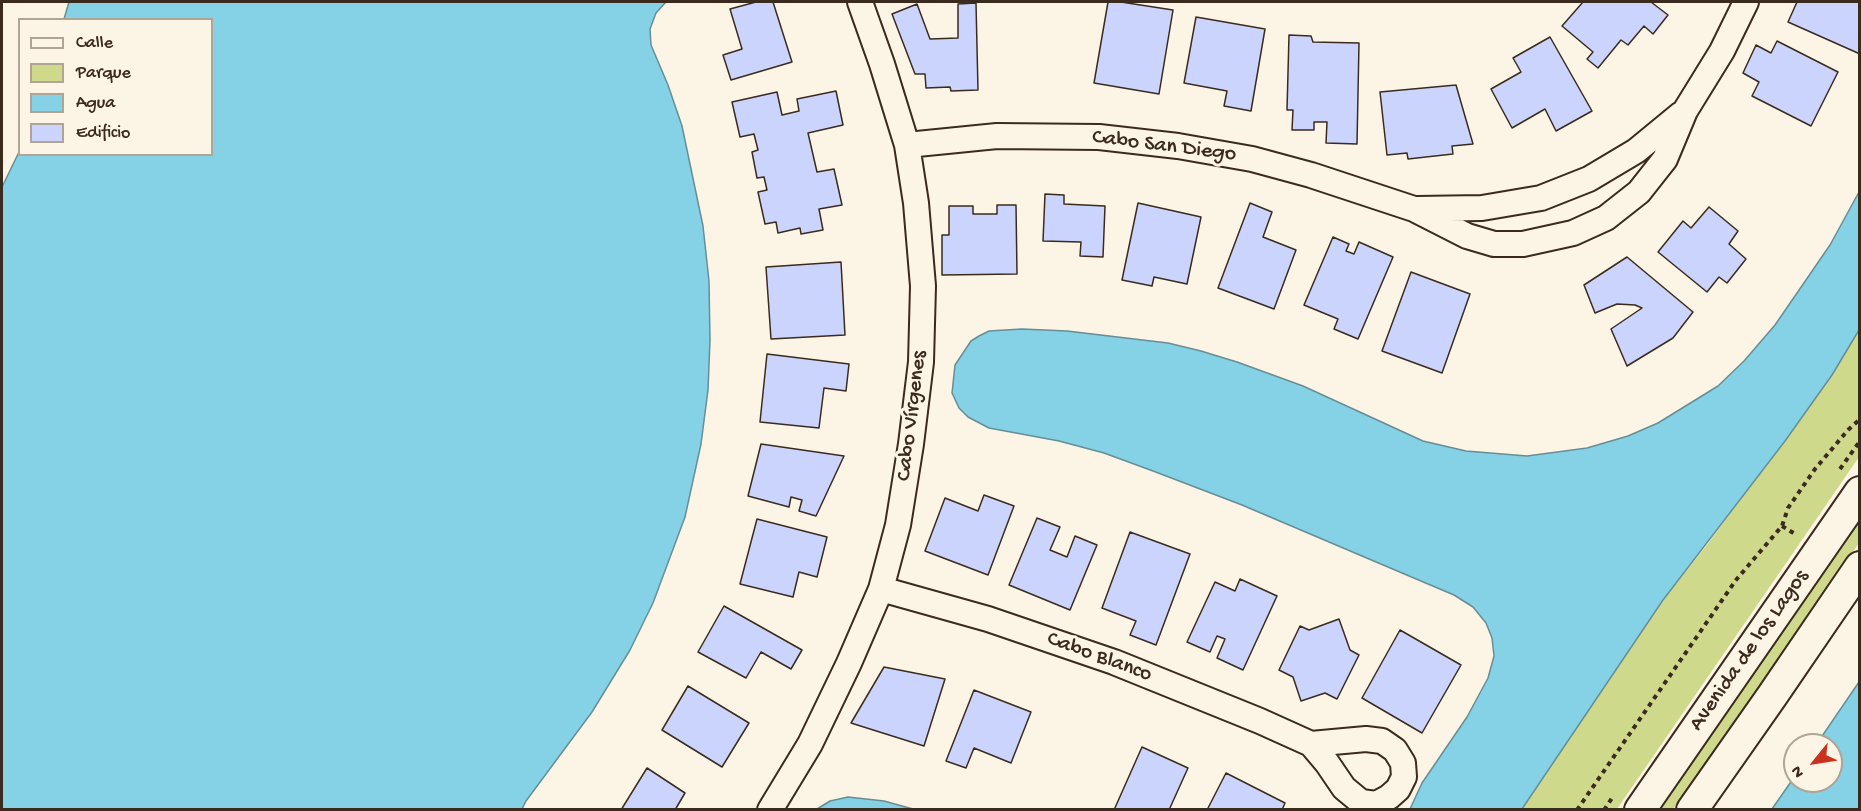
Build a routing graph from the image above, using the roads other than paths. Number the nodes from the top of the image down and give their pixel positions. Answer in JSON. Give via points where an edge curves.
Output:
{"nodes":[{"id":1,"x":860,"y":2,"type":"edge"},
{"id":2,"x":1746,"y":2,"type":"edge"},
{"id":3,"x":1685,"y":111,"type":"junction"},
{"id":4,"x":907,"y":145,"type":"junction"},
{"id":5,"x":1414,"y":209,"type":"junction"},
{"id":6,"x":1860,"y":492,"type":"edge"},
{"id":7,"x":1860,"y":567,"type":"edge"},
{"id":8,"x":881,"y":589,"type":"junction"},
{"id":9,"x":1311,"y":744,"type":"dead end"},
{"id":10,"x":770,"y":810,"type":"edge"},
{"id":11,"x":1640,"y":810,"type":"edge"},
{"id":12,"x":1692,"y":810,"type":"edge"}],
"edges":[{"from":1,"to":4,"type":"street","name":"Cabo Vírgenes"},
{"from":2,"to":3,"type":"street","name":"Cabo San Diego"},
{"from":3,"to":5,"type":"street","name":"Cabo San Diego","via":[[1636,151],[1589,179],[1541,198],[1482,208]]},
{"from":3,"to":5,"type":"street","name":"Cabo San Diego","via":[[1665,159],[1639,192],[1606,218],[1573,233],[1523,244],[1494,244],[1467,236]]},
{"from":4,"to":5,"type":"street","name":"Cabo San Diego","via":[[1009,136],[1099,137],[1178,146],[1252,159]]},
{"from":4,"to":8,"type":"street","name":"Cabo Vírgenes","via":[[923,286],[921,362],[898,525]]},
{"from":6,"to":11,"type":"street","name":"Avenida de los Lagos"},
{"from":7,"to":12,"type":"street","name":"Avenida de los Lagos"},
{"from":8,"to":9,"type":"street","name":"Cabo Blanco","via":[[988,619],[1114,662]]},
{"from":8,"to":10,"type":"street","name":"Cabo Vírgenes","via":[[810,744]]}]}
